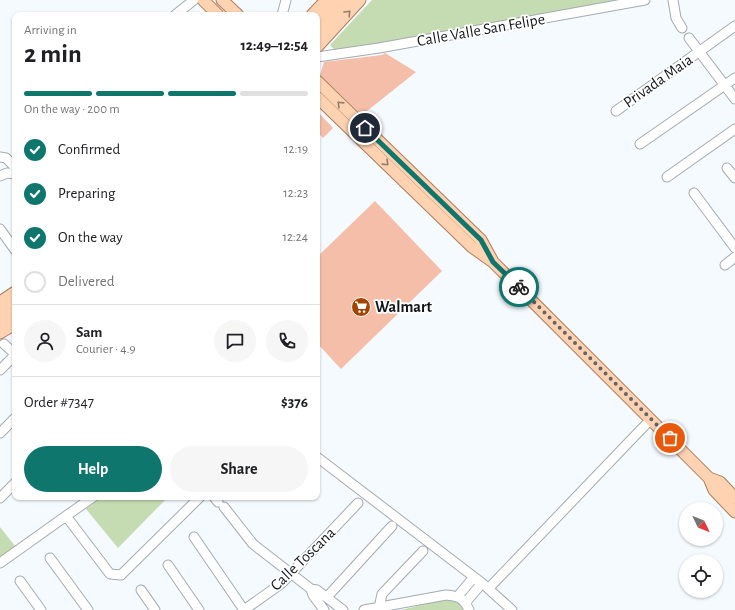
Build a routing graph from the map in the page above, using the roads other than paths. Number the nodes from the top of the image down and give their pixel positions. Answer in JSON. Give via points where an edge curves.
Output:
{"nodes":[{"id":1,"x":194,"y":0,"type":"edge"},
{"id":2,"x":203,"y":0,"type":"edge"},
{"id":3,"x":222,"y":0,"type":"edge"},
{"id":4,"x":286,"y":0,"type":"edge"},
{"id":5,"x":326,"y":0,"type":"edge"},
{"id":6,"x":337,"y":0,"type":"edge"},
{"id":7,"x":348,"y":0,"type":"edge"},
{"id":8,"x":360,"y":0,"type":"edge"},
{"id":9,"x":645,"y":0,"type":"edge"},
{"id":10,"x":673,"y":0,"type":"edge"},
{"id":11,"x":179,"y":12,"type":"edge"},
{"id":12,"x":215,"y":12,"type":"edge"},
{"id":13,"x":235,"y":12,"type":"edge"},
{"id":14,"x":283,"y":12,"type":"edge"},
{"id":15,"x":315,"y":12,"type":"edge"},
{"id":16,"x":320,"y":19,"type":"edge"},
{"id":17,"x":735,"y":26,"type":"edge"},
{"id":18,"x":682,"y":28,"type":"dead end"},
{"id":19,"x":320,"y":32,"type":"edge"},
{"id":20,"x":689,"y":38,"type":"dead end"},
{"id":21,"x":320,"y":44,"type":"edge"},
{"id":22,"x":700,"y":52,"type":"junction"},
{"id":23,"x":320,"y":57,"type":"edge"},
{"id":24,"x":735,"y":78,"type":"edge"},
{"id":25,"x":320,"y":84,"type":"edge"},
{"id":26,"x":725,"y":85,"type":"junction"},
{"id":27,"x":735,"y":99,"type":"edge"},
{"id":28,"x":320,"y":100,"type":"edge"},
{"id":29,"x":616,"y":111,"type":"dead end"},
{"id":30,"x":735,"y":129,"type":"edge"},
{"id":31,"x":640,"y":144,"type":"dead end"},
{"id":32,"x":0,"y":157,"type":"edge"},
{"id":33,"x":12,"y":164,"type":"edge"},
{"id":34,"x":727,"y":168,"type":"dead end"},
{"id":35,"x":12,"y":174,"type":"edge"},
{"id":36,"x":0,"y":176,"type":"edge"},
{"id":37,"x":667,"y":177,"type":"dead end"},
{"id":38,"x":735,"y":178,"type":"edge"},
{"id":39,"x":694,"y":193,"type":"dead end"},
{"id":40,"x":0,"y":229,"type":"edge"},
{"id":41,"x":12,"y":246,"type":"edge"},
{"id":42,"x":735,"y":248,"type":"edge"},
{"id":43,"x":735,"y":256,"type":"edge"},
{"id":44,"x":493,"y":262,"type":"junction"},
{"id":45,"x":724,"y":265,"type":"dead end"},
{"id":46,"x":12,"y":294,"type":"edge"},
{"id":47,"x":0,"y":302,"type":"edge"},
{"id":48,"x":12,"y":305,"type":"edge"},
{"id":49,"x":0,"y":312,"type":"edge"},
{"id":50,"x":12,"y":316,"type":"edge"},
{"id":51,"x":0,"y":323,"type":"edge"},
{"id":52,"x":12,"y":326,"type":"edge"},
{"id":53,"x":0,"y":333,"type":"edge"},
{"id":54,"x":4,"y":344,"type":"dead end"},
{"id":55,"x":12,"y":351,"type":"edge"},
{"id":56,"x":12,"y":357,"type":"edge"},
{"id":57,"x":0,"y":370,"type":"edge"},
{"id":58,"x":651,"y":418,"type":"junction"},
{"id":59,"x":12,"y":421,"type":"edge"},
{"id":60,"x":0,"y":433,"type":"edge"},
{"id":61,"x":320,"y":459,"type":"edge"},
{"id":62,"x":709,"y":478,"type":"junction"},
{"id":63,"x":12,"y":486,"type":"edge"},
{"id":64,"x":0,"y":498,"type":"edge"},
{"id":65,"x":735,"y":498,"type":"edge"},
{"id":66,"x":89,"y":500,"type":"edge"},
{"id":67,"x":197,"y":500,"type":"edge"},
{"id":68,"x":218,"y":502,"type":"edge"},
{"id":69,"x":358,"y":504,"type":"dead end"},
{"id":70,"x":735,"y":512,"type":"edge"},
{"id":71,"x":66,"y":516,"type":"junction"},
{"id":72,"x":392,"y":526,"type":"dead end"},
{"id":73,"x":194,"y":537,"type":"dead end"},
{"id":74,"x":423,"y":551,"type":"dead end"},
{"id":75,"x":50,"y":558,"type":"dead end"},
{"id":76,"x":0,"y":563,"type":"edge"},
{"id":77,"x":168,"y":565,"type":"dead end"},
{"id":78,"x":291,"y":573,"type":"junction"},
{"id":79,"x":474,"y":577,"type":"junction"},
{"id":80,"x":20,"y":581,"type":"dead end"},
{"id":81,"x":485,"y":586,"type":"junction"},
{"id":82,"x":141,"y":590,"type":"dead end"},
{"id":83,"x":311,"y":590,"type":"junction"},
{"id":84,"x":327,"y":597,"type":"junction"},
{"id":85,"x":464,"y":603,"type":"edge"},
{"id":86,"x":374,"y":609,"type":"edge"},
{"id":87,"x":41,"y":610,"type":"edge"},
{"id":88,"x":88,"y":610,"type":"edge"},
{"id":89,"x":155,"y":610,"type":"edge"},
{"id":90,"x":199,"y":610,"type":"edge"},
{"id":91,"x":244,"y":610,"type":"edge"},
{"id":92,"x":324,"y":610,"type":"edge"},
{"id":93,"x":343,"y":610,"type":"edge"},
{"id":94,"x":364,"y":610,"type":"edge"},
{"id":95,"x":512,"y":610,"type":"edge"}],
"edges":[{"from":1,"to":11,"type":"street"},
{"from":2,"to":12,"type":"main road"},
{"from":3,"to":13,"type":"main road"},
{"from":4,"to":14,"type":"street"},
{"from":5,"to":15,"type":"main road"},
{"from":6,"to":16,"type":"main road"},
{"from":7,"to":19,"type":"main road"},
{"from":21,"to":8,"type":"main road","one_way":true},
{"from":9,"to":23,"type":"street","name":"Calle Valle San Felipe"},
{"from":10,"to":18,"type":"street","via":[[676,18]]},
{"from":17,"to":22,"type":"street","name":"Privada Maia"},
{"from":20,"to":22,"type":"street"},
{"from":22,"to":26,"type":"street"},
{"from":22,"to":29,"type":"street","name":"Privada Maia"},
{"from":24,"to":26,"type":"street"},
{"from":44,"to":25,"type":"main road","one_way":true,"via":[[481,240]]},
{"from":26,"to":27,"type":"street"},
{"from":26,"to":31,"type":"street"},
{"from":28,"to":44,"type":"main road","one_way":true,"via":[[472,247]]},
{"from":30,"to":37,"type":"street"},
{"from":32,"to":33,"type":"street","via":[[6,158]]},
{"from":34,"to":38,"type":"street"},
{"from":35,"to":36,"type":"street"},
{"from":39,"to":42,"type":"street"},
{"from":40,"to":41,"type":"street"},
{"from":43,"to":45,"type":"street"},
{"from":44,"to":58,"type":"main road"},
{"from":46,"to":47,"type":"main road"},
{"from":48,"to":49,"type":"main road"},
{"from":50,"to":51,"type":"main road"},
{"from":52,"to":53,"type":"main road"},
{"from":54,"to":55,"type":"street"},
{"from":56,"to":57,"type":"street"},
{"from":58,"to":62,"type":"main road"},
{"from":58,"to":81,"type":"street"},
{"from":59,"to":60,"type":"street"},
{"from":61,"to":79,"type":"street"},
{"from":62,"to":65,"type":"main road","via":[[720,482]]},
{"from":62,"to":70,"type":"main road","via":[[714,490]]},
{"from":63,"to":64,"type":"street"},
{"from":66,"to":71,"type":"street"},
{"from":67,"to":71,"type":"street","via":[[121,575],[110,574]]},
{"from":68,"to":78,"type":"street","via":[[253,544]]},
{"from":69,"to":78,"type":"street","name":"Calle Toscana"},
{"from":71,"to":76,"type":"street"},
{"from":72,"to":84,"type":"street"},
{"from":73,"to":91,"type":"street"},
{"from":74,"to":86,"type":"street","via":[[382,594]]},
{"from":75,"to":88,"type":"street"},
{"from":77,"to":90,"type":"street"},
{"from":78,"to":83,"type":"street"},
{"from":78,"to":91,"type":"street","name":"Calle Toscana","via":[[282,583]]},
{"from":79,"to":81,"type":"street"},
{"from":79,"to":85,"type":"street"},
{"from":80,"to":87,"type":"street"},
{"from":81,"to":85,"type":"street"},
{"from":81,"to":95,"type":"street"},
{"from":82,"to":89,"type":"street"},
{"from":83,"to":84,"type":"street","via":[[317,590]]},
{"from":83,"to":92,"type":"street"},
{"from":84,"to":93,"type":"street"},
{"from":85,"to":86,"type":"street","via":[[438,596]]},
{"from":86,"to":94,"type":"street"}]}
